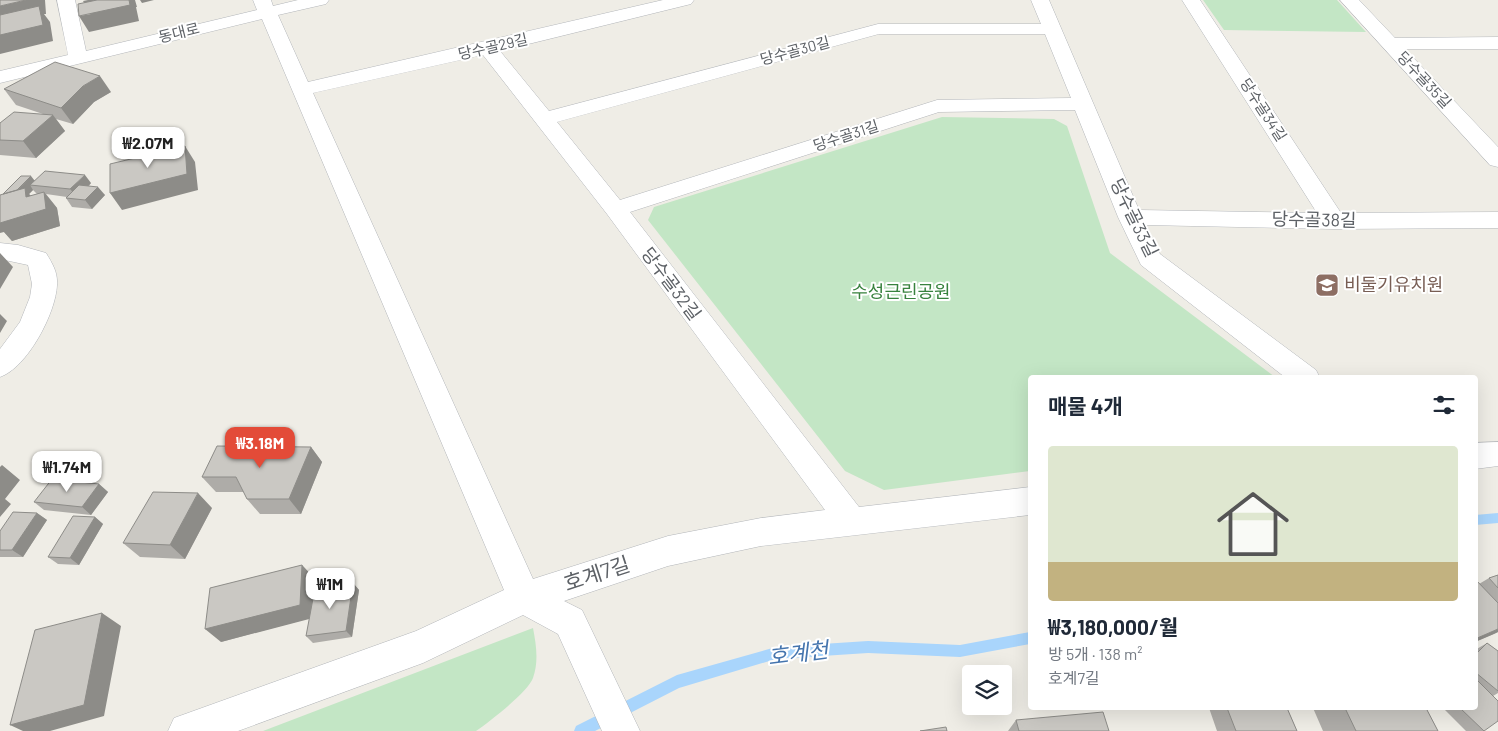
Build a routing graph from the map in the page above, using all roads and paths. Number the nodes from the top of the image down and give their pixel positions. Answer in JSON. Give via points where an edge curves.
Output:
{"nodes":[{"id":1,"x":66,"y":0,"type":"edge"},
{"id":2,"x":320,"y":0,"type":"edge"},
{"id":3,"x":685,"y":0,"type":"edge"},
{"id":4,"x":1040,"y":0,"type":"edge"},
{"id":5,"x":1191,"y":0,"type":"edge"},
{"id":6,"x":1349,"y":0,"type":"edge"},
{"id":7,"x":265,"y":6,"type":"edge"},
{"id":8,"x":1053,"y":29,"type":"junction"},
{"id":9,"x":1390,"y":44,"type":"junction"},
{"id":10,"x":1498,"y":44,"type":"edge"},
{"id":11,"x":488,"y":48,"type":"junction"},
{"id":12,"x":78,"y":58,"type":"junction"},
{"id":13,"x":0,"y":77,"type":"edge"},
{"id":14,"x":301,"y":90,"type":"junction"},
{"id":15,"x":1084,"y":104,"type":"junction"},
{"id":16,"x":543,"y":119,"type":"junction"},
{"id":17,"x":1498,"y":160,"type":"edge"},
{"id":18,"x":615,"y":209,"type":"junction"},
{"id":19,"x":1130,"y":217,"type":"junction"},
{"id":20,"x":1498,"y":220,"type":"edge"},
{"id":21,"x":1334,"y":221,"type":"junction"},
{"id":22,"x":0,"y":251,"type":"edge"},
{"id":23,"x":0,"y":366,"type":"edge"},
{"id":24,"x":1302,"y":375,"type":"edge"},
{"id":25,"x":1498,"y":454,"type":"edge"},
{"id":26,"x":1478,"y":456,"type":"edge"},
{"id":27,"x":1028,"y":501,"type":"edge"},
{"id":28,"x":852,"y":522,"type":"junction"},
{"id":29,"x":524,"y":598,"type":"junction"},
{"id":30,"x":187,"y":731,"type":"edge"},
{"id":31,"x":621,"y":731,"type":"edge"}],
"edges":[{"from":1,"to":12,"type":"street"},
{"from":2,"to":7,"type":"street","name":"동대로"},
{"from":3,"to":11,"type":"street","name":"당수골29길"},
{"from":4,"to":8,"type":"street","name":"당수골33길"},
{"from":5,"to":21,"type":"street","name":"당수골34길"},
{"from":6,"to":9,"type":"street","name":"당수골35길"},
{"from":7,"to":12,"type":"street","name":"동대로"},
{"from":7,"to":14,"type":"street"},
{"from":8,"to":15,"type":"street","name":"당수골33길"},
{"from":8,"to":16,"type":"street","name":"당수골30길","via":[[878,29]]},
{"from":9,"to":10,"type":"street"},
{"from":9,"to":17,"type":"street","name":"당수골35길"},
{"from":11,"to":14,"type":"street","name":"당수골29길"},
{"from":11,"to":16,"type":"street","name":"당수골32길"},
{"from":12,"to":13,"type":"street","name":"동대로"},
{"from":14,"to":29,"type":"street"},
{"from":15,"to":18,"type":"street","name":"당수골31길","via":[[938,106]]},
{"from":15,"to":19,"type":"street","name":"당수골33길"},
{"from":16,"to":18,"type":"street","name":"당수골32길"},
{"from":18,"to":28,"type":"street","name":"당수골32길"},
{"from":19,"to":21,"type":"street","name":"당수골38길"},
{"from":19,"to":24,"type":"street","name":"당수골33길","via":[[1150,259]]},
{"from":20,"to":21,"type":"street","name":"당수골38길"},
{"from":22,"to":23,"type":"street","via":[[18,252],[37,259],[44,274],[42,297],[25,338]]},
{"from":25,"to":26,"type":"street"},
{"from":27,"to":28,"type":"street","name":"호계7길"},
{"from":28,"to":29,"type":"street","name":"호계7길","via":[[761,532],[668,551]]},
{"from":29,"to":30,"type":"street","name":"호계7길","via":[[423,646]]},
{"from":29,"to":31,"type":"street","via":[[570,622]]}]}
